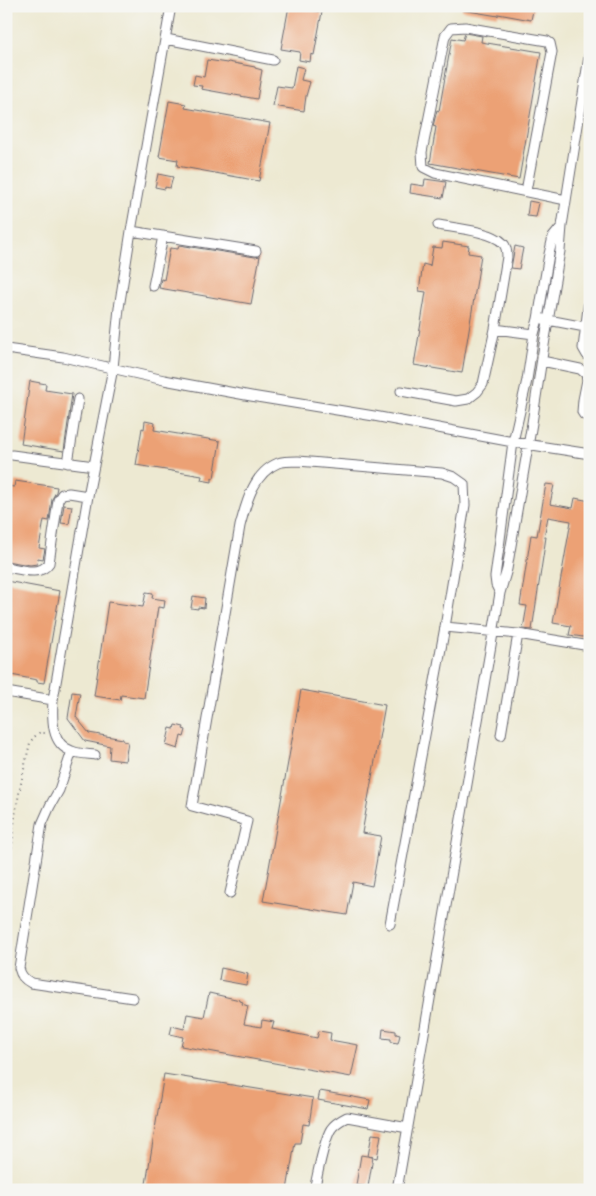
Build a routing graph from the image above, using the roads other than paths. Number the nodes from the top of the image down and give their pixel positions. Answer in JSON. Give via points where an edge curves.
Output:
{"nodes":[{"id":1,"x":171,"y":6,"type":"edge"},
{"id":2,"x":166,"y":40,"type":"junction"},
{"id":3,"x":590,"y":50,"type":"edge"},
{"id":4,"x":273,"y":60,"type":"dead end"},
{"id":5,"x":526,"y":191,"type":"junction"},
{"id":6,"x":566,"y":200,"type":"junction"},
{"id":7,"x":438,"y":225,"type":"dead end"},
{"id":8,"x":562,"y":226,"type":"junction"},
{"id":9,"x":131,"y":231,"type":"junction"},
{"id":10,"x":163,"y":236,"type":"junction"},
{"id":11,"x":256,"y":251,"type":"dead end"},
{"id":12,"x":153,"y":286,"type":"dead end"},
{"id":13,"x":590,"y":292,"type":"edge"},
{"id":14,"x":538,"y":319,"type":"junction"},
{"id":15,"x":548,"y":320,"type":"junction"},
{"id":16,"x":585,"y":327,"type":"junction"},
{"id":17,"x":495,"y":329,"type":"junction"},
{"id":18,"x":534,"y":334,"type":"junction"},
{"id":19,"x":6,"y":349,"type":"edge"},
{"id":20,"x":590,"y":356,"type":"edge"},
{"id":21,"x":542,"y":361,"type":"junction"},
{"id":22,"x":113,"y":368,"type":"junction"},
{"id":23,"x":401,"y":391,"type":"dead end"},
{"id":24,"x":78,"y":399,"type":"dead end"},
{"id":25,"x":590,"y":417,"type":"edge"},
{"id":26,"x":513,"y":442,"type":"junction"},
{"id":27,"x":528,"y":444,"type":"junction"},
{"id":28,"x":590,"y":454,"type":"edge"},
{"id":29,"x":12,"y":455,"type":"dead end"},
{"id":30,"x":68,"y":463,"type":"junction"},
{"id":31,"x":94,"y":466,"type":"junction"},
{"id":32,"x":88,"y":496,"type":"junction"},
{"id":33,"x":6,"y":567,"type":"edge"},
{"id":34,"x":500,"y":593,"type":"junction"},
{"id":35,"x":445,"y":627,"type":"junction"},
{"id":36,"x":494,"y":632,"type":"junction"},
{"id":37,"x":518,"y":634,"type":"junction"},
{"id":38,"x":590,"y":646,"type":"edge"},
{"id":39,"x":6,"y":692,"type":"edge"},
{"id":40,"x":53,"y":700,"type":"junction"},
{"id":41,"x":501,"y":735,"type":"dead end"},
{"id":42,"x":72,"y":751,"type":"junction"},
{"id":43,"x":95,"y":755,"type":"dead end"},
{"id":44,"x":230,"y":893,"type":"dead end"},
{"id":45,"x":390,"y":924,"type":"dead end"},
{"id":46,"x":133,"y":998,"type":"dead end"},
{"id":47,"x":408,"y":1128,"type":"junction"},
{"id":48,"x":314,"y":1190,"type":"edge"},
{"id":49,"x":397,"y":1190,"type":"edge"}],
"edges":[{"from":1,"to":2,"type":"street"},
{"from":2,"to":4,"type":"street"},
{"from":2,"to":9,"type":"street"},
{"from":3,"to":6,"type":"street"},
{"from":5,"to":5,"type":"street","via":[[435,173],[423,167],[422,152],[445,36],[451,28],[465,27],[550,43],[552,52]]},
{"from":5,"to":6,"type":"street"},
{"from":6,"to":8,"type":"street"},
{"from":7,"to":17,"type":"street","via":[[491,235],[503,243],[507,257]]},
{"from":8,"to":14,"type":"street","via":[[553,237]]},
{"from":8,"to":15,"type":"street"},
{"from":9,"to":10,"type":"street"},
{"from":9,"to":22,"type":"street"},
{"from":10,"to":11,"type":"street"},
{"from":10,"to":12,"type":"street"},
{"from":13,"to":16,"type":"street"},
{"from":14,"to":15,"type":"street"},
{"from":14,"to":18,"type":"street"},
{"from":15,"to":16,"type":"street"},
{"from":15,"to":21,"type":"street"},
{"from":16,"to":20,"type":"street","via":[[583,348]]},
{"from":17,"to":18,"type":"street"},
{"from":17,"to":23,"type":"street","via":[[483,384],[468,399],[456,401]]},
{"from":18,"to":26,"type":"street"},
{"from":19,"to":22,"type":"street"},
{"from":21,"to":25,"type":"street","via":[[580,369],[586,374],[582,412]]},
{"from":21,"to":27,"type":"street"},
{"from":22,"to":26,"type":"street","via":[[164,380]]},
{"from":22,"to":31,"type":"street"},
{"from":24,"to":30,"type":"street"},
{"from":26,"to":27,"type":"street"},
{"from":26,"to":34,"type":"street","via":[[495,577]]},
{"from":27,"to":28,"type":"street"},
{"from":27,"to":34,"type":"street"},
{"from":29,"to":30,"type":"street"},
{"from":30,"to":31,"type":"street"},
{"from":31,"to":32,"type":"street"},
{"from":32,"to":33,"type":"street","via":[[62,494],[58,500],[49,563],[45,568],[37,571]]},
{"from":32,"to":40,"type":"street"},
{"from":34,"to":36,"type":"street"},
{"from":35,"to":36,"type":"street"},
{"from":35,"to":44,"type":"street","via":[[465,505],[464,484],[442,472],[298,461],[278,463],[262,473],[251,491],[240,526],[192,806],[247,821]]},
{"from":35,"to":45,"type":"street"},
{"from":36,"to":37,"type":"street"},
{"from":36,"to":47,"type":"street"},
{"from":37,"to":38,"type":"street"},
{"from":37,"to":41,"type":"street"},
{"from":39,"to":40,"type":"street"},
{"from":40,"to":42,"type":"street","via":[[55,732],[64,748]]},
{"from":42,"to":43,"type":"street"},
{"from":42,"to":46,"type":"street","via":[[59,790],[42,824],[20,974],[31,984]]},
{"from":47,"to":48,"type":"street","via":[[347,1117],[341,1120],[331,1129],[327,1139]]},
{"from":47,"to":49,"type":"street"}]}
